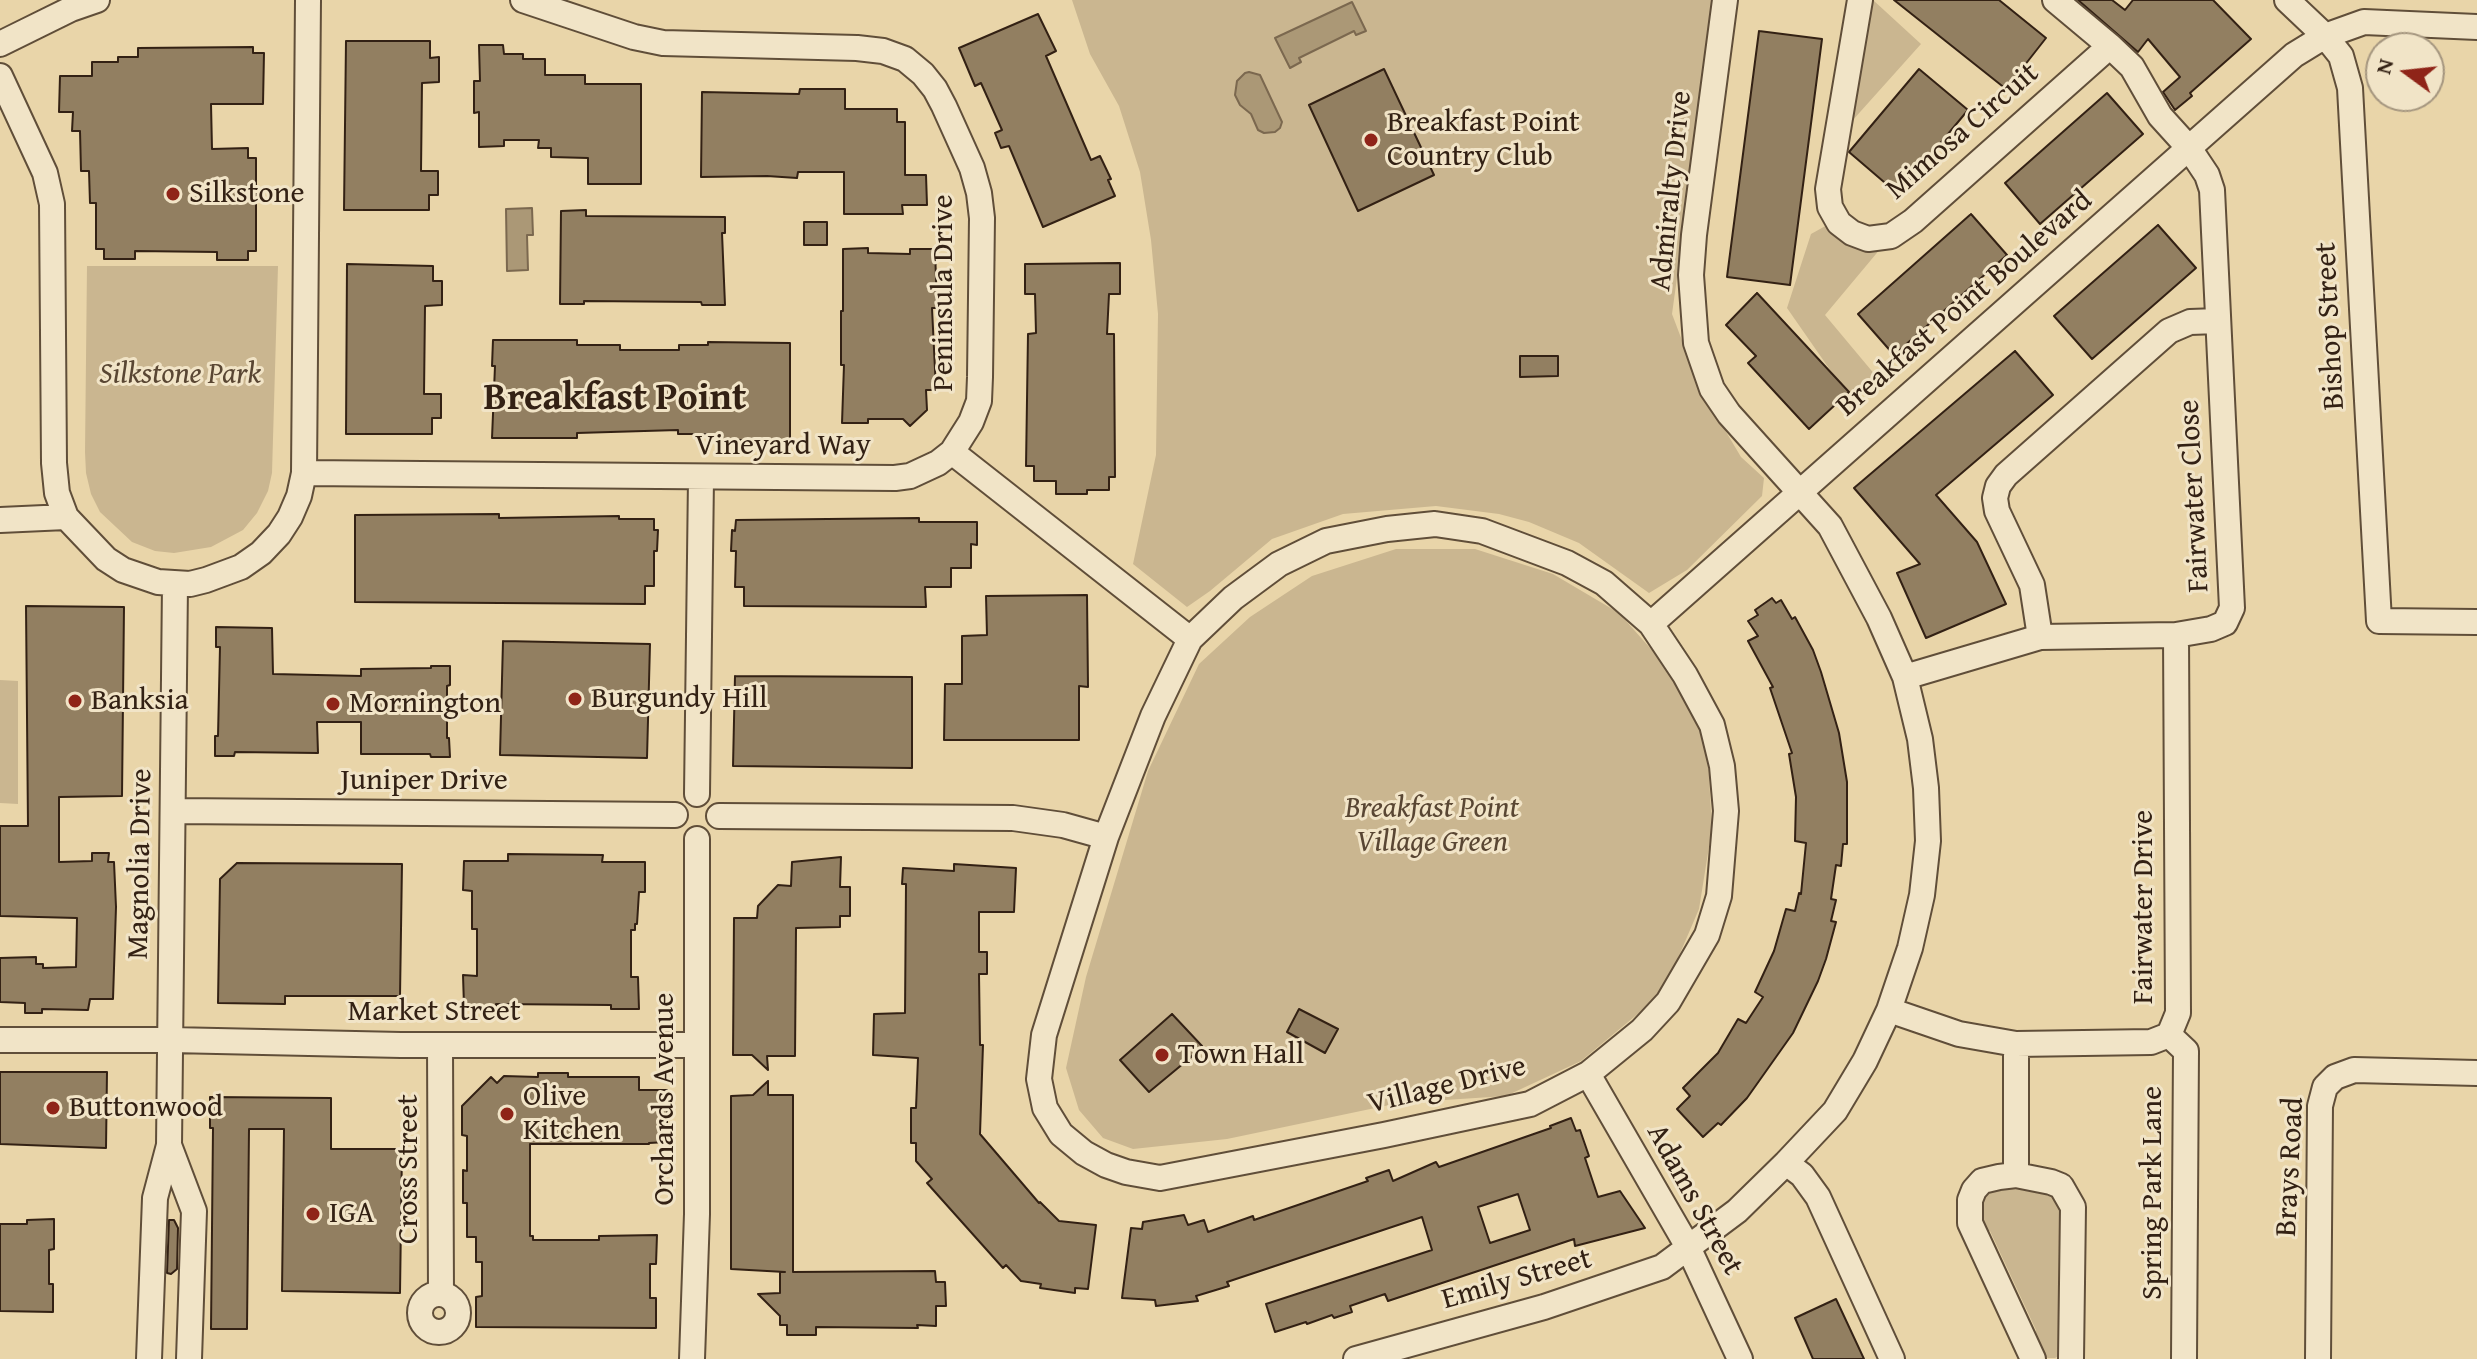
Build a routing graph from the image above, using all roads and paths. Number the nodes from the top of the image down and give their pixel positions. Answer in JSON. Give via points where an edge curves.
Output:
{"nodes":[{"id":1,"x":97,"y":0,"type":"edge"},
{"id":2,"x":308,"y":0,"type":"edge"},
{"id":3,"x":523,"y":0,"type":"edge"},
{"id":4,"x":1725,"y":0,"type":"edge"},
{"id":5,"x":1860,"y":0,"type":"edge"},
{"id":6,"x":2055,"y":0,"type":"edge"},
{"id":7,"x":2287,"y":0,"type":"edge"},
{"id":8,"x":2477,"y":27,"type":"edge"},
{"id":9,"x":2325,"y":36,"type":"junction"},
{"id":10,"x":0,"y":44,"type":"edge"},
{"id":11,"x":2110,"y":46,"type":"junction"},
{"id":12,"x":0,"y":76,"type":"edge"},
{"id":13,"x":2189,"y":148,"type":"junction"},
{"id":14,"x":2218,"y":321,"type":"junction"},
{"id":15,"x":952,"y":452,"type":"junction"},
{"id":16,"x":304,"y":473,"type":"junction"},
{"id":17,"x":701,"y":478,"type":"junction"},
{"id":18,"x":1800,"y":492,"type":"junction"},
{"id":19,"x":66,"y":517,"type":"junction"},
{"id":20,"x":0,"y":520,"type":"edge"},
{"id":21,"x":175,"y":584,"type":"junction"},
{"id":22,"x":2477,"y":622,"type":"edge"},
{"id":23,"x":1651,"y":624,"type":"junction"},
{"id":24,"x":2176,"y":635,"type":"junction"},
{"id":25,"x":2040,"y":637,"type":"junction"},
{"id":26,"x":1190,"y":639,"type":"junction"},
{"id":27,"x":1905,"y":677,"type":"junction"},
{"id":28,"x":697,"y":794,"type":"junction"},
{"id":29,"x":174,"y":811,"type":"junction"},
{"id":30,"x":675,"y":815,"type":"junction"},
{"id":31,"x":719,"y":816,"type":"junction"},
{"id":32,"x":1106,"y":837,"type":"junction"},
{"id":33,"x":697,"y":839,"type":"junction"},
{"id":34,"x":1889,"y":1010,"type":"junction"},
{"id":35,"x":2169,"y":1035,"type":"junction"},
{"id":36,"x":0,"y":1040,"type":"edge"},
{"id":37,"x":171,"y":1040,"type":"junction"},
{"id":38,"x":2016,"y":1044,"type":"junction"},
{"id":39,"x":440,"y":1045,"type":"junction"},
{"id":40,"x":697,"y":1045,"type":"junction"},
{"id":41,"x":2477,"y":1073,"type":"edge"},
{"id":42,"x":1588,"y":1074,"type":"junction"},
{"id":43,"x":169,"y":1145,"type":"junction"},
{"id":44,"x":1786,"y":1163,"type":"junction"},
{"id":45,"x":2016,"y":1175,"type":"junction"},
{"id":46,"x":1688,"y":1247,"type":"junction"},
{"id":47,"x":441,"y":1294,"type":"dead end"},
{"id":48,"x":149,"y":1359,"type":"edge"},
{"id":49,"x":189,"y":1359,"type":"edge"},
{"id":50,"x":692,"y":1359,"type":"edge"},
{"id":51,"x":1356,"y":1359,"type":"edge"},
{"id":52,"x":1740,"y":1359,"type":"edge"},
{"id":53,"x":1892,"y":1359,"type":"edge"},
{"id":54,"x":2033,"y":1359,"type":"edge"},
{"id":55,"x":2071,"y":1359,"type":"edge"},
{"id":56,"x":2184,"y":1359,"type":"edge"},
{"id":57,"x":2318,"y":1359,"type":"edge"}],
"edges":[{"from":1,"to":10,"type":"street"},
{"from":2,"to":16,"type":"street"},
{"from":3,"to":15,"type":"street","name":"Peninsula Drive","via":[[663,43],[870,49],[905,59],[923,74],[972,168],[982,218],[979,401]]},
{"from":4,"to":18,"type":"street","name":"Admiralty Drive","via":[[1694,235],[1696,343],[1712,389],[1729,414]]},
{"from":5,"to":11,"type":"street","name":"Mimosa Circuit","via":[[1828,189],[1839,223],[1868,239],[1891,236],[1913,221]]},
{"from":6,"to":11,"type":"street"},
{"from":7,"to":9,"type":"street","name":"Bishop Street"},
{"from":8,"to":9,"type":"street","name":"Breakfast Point Boulevard","via":[[2364,22]]},
{"from":9,"to":13,"type":"street","name":"Breakfast Point Boulevard","via":[[2294,55]]},
{"from":9,"to":22,"type":"street","name":"Bishop Street","via":[[2341,56],[2350,88],[2379,621]]},
{"from":11,"to":13,"type":"street","via":[[2132,67],[2160,116]]},
{"from":12,"to":19,"type":"street","via":[[45,173],[52,204],[54,463]]},
{"from":13,"to":14,"type":"street","name":"Fairwater Close","via":[[2212,190]]},
{"from":13,"to":18,"type":"street","name":"Breakfast Point Boulevard"},
{"from":14,"to":24,"type":"street","name":"Fairwater Close","via":[[2232,608],[2225,623]]},
{"from":14,"to":25,"type":"street","via":[[2190,322],[2169,331],[1998,486],[1997,511],[2032,585]]},
{"from":15,"to":17,"type":"street","name":"Vineyard Way","via":[[925,470],[895,478]]},
{"from":15,"to":26,"type":"street"},
{"from":16,"to":17,"type":"street","name":"Vineyard Way"},
{"from":16,"to":21,"type":"street","via":[[290,517],[261,553],[220,577]]},
{"from":17,"to":28,"type":"street"},
{"from":18,"to":23,"type":"street","name":"Breakfast Point Boulevard"},
{"from":18,"to":27,"type":"street","name":"Admiralty Drive","via":[[1830,526]]},
{"from":19,"to":20,"type":"street"},
{"from":19,"to":21,"type":"street","via":[[123,570]]},
{"from":21,"to":29,"type":"street","name":"Magnolia Drive"},
{"from":23,"to":26,"type":"street","name":"Village Drive","via":[[1604,583],[1567,563],[1482,531],[1435,524],[1326,541],[1279,564]]},
{"from":23,"to":42,"type":"street","name":"Village Drive","via":[[1712,725],[1726,811],[1719,896],[1707,935],[1668,1002]]},
{"from":24,"to":25,"type":"street","name":"Fairwater Close"},
{"from":24,"to":35,"type":"street","name":"Fairwater Drive","via":[[2178,1013]]},
{"from":25,"to":27,"type":"street","name":"Fairwater Close"},
{"from":26,"to":32,"type":"street","name":"Village Drive"},
{"from":27,"to":34,"type":"street","name":"Admiralty Drive","via":[[1921,752],[1928,841],[1910,948]]},
{"from":28,"to":30,"type":"street","via":[[684,798]]},
{"from":28,"to":31,"type":"street","via":[[715,803]]},
{"from":29,"to":30,"type":"street","name":"Juniper Drive"},
{"from":29,"to":37,"type":"street","name":"Magnolia Drive"},
{"from":30,"to":33,"type":"street","via":[[684,835]]},
{"from":31,"to":32,"type":"street","via":[[1013,818]]},
{"from":31,"to":33,"type":"street","via":[[715,829]]},
{"from":32,"to":42,"type":"street","name":"Village Drive","via":[[1044,1035],[1039,1079],[1045,1108],[1061,1134],[1106,1165],[1160,1178],[1530,1104]]},
{"from":33,"to":40,"type":"street","name":"Orchards Avenue"},
{"from":34,"to":38,"type":"street","name":"Fairwater Drive","via":[[1959,1034]]},
{"from":34,"to":44,"type":"street","name":"Admiralty Drive","via":[[1835,1111]]},
{"from":35,"to":38,"type":"street","name":"Fairwater Drive","via":[[2151,1042]]},
{"from":35,"to":56,"type":"street","name":"Spring Park Lane","via":[[2186,1051]]},
{"from":36,"to":37,"type":"street","name":"Market Street"},
{"from":37,"to":39,"type":"street","name":"Market Street"},
{"from":37,"to":43,"type":"street","name":"Magnolia Drive"},
{"from":38,"to":45,"type":"street"},
{"from":39,"to":40,"type":"street","name":"Market Street"},
{"from":39,"to":47,"type":"street","name":"Cross Street"},
{"from":40,"to":50,"type":"street","name":"Orchards Avenue"},
{"from":41,"to":57,"type":"street","name":"Brays Road","via":[[2354,1070],[2325,1087],[2320,1106]]},
{"from":42,"to":46,"type":"street","name":"Adams Street"},
{"from":43,"to":48,"type":"street","name":"Magnolia Drive","via":[[155,1198]]},
{"from":43,"to":49,"type":"street","name":"Magnolia Drive","via":[[194,1211]]},
{"from":44,"to":46,"type":"street","name":"Admiralty Drive","via":[[1737,1211]]},
{"from":44,"to":53,"type":"street","via":[[1818,1197]]},
{"from":45,"to":54,"type":"street","via":[[1982,1181],[1970,1200],[1970,1223]]},
{"from":45,"to":55,"type":"street","via":[[2061,1186],[2073,1207]]},
{"from":46,"to":51,"type":"street","name":"Emily Street","via":[[1662,1267],[1620,1283]]},
{"from":46,"to":52,"type":"street","name":"Adams Street"}]}
